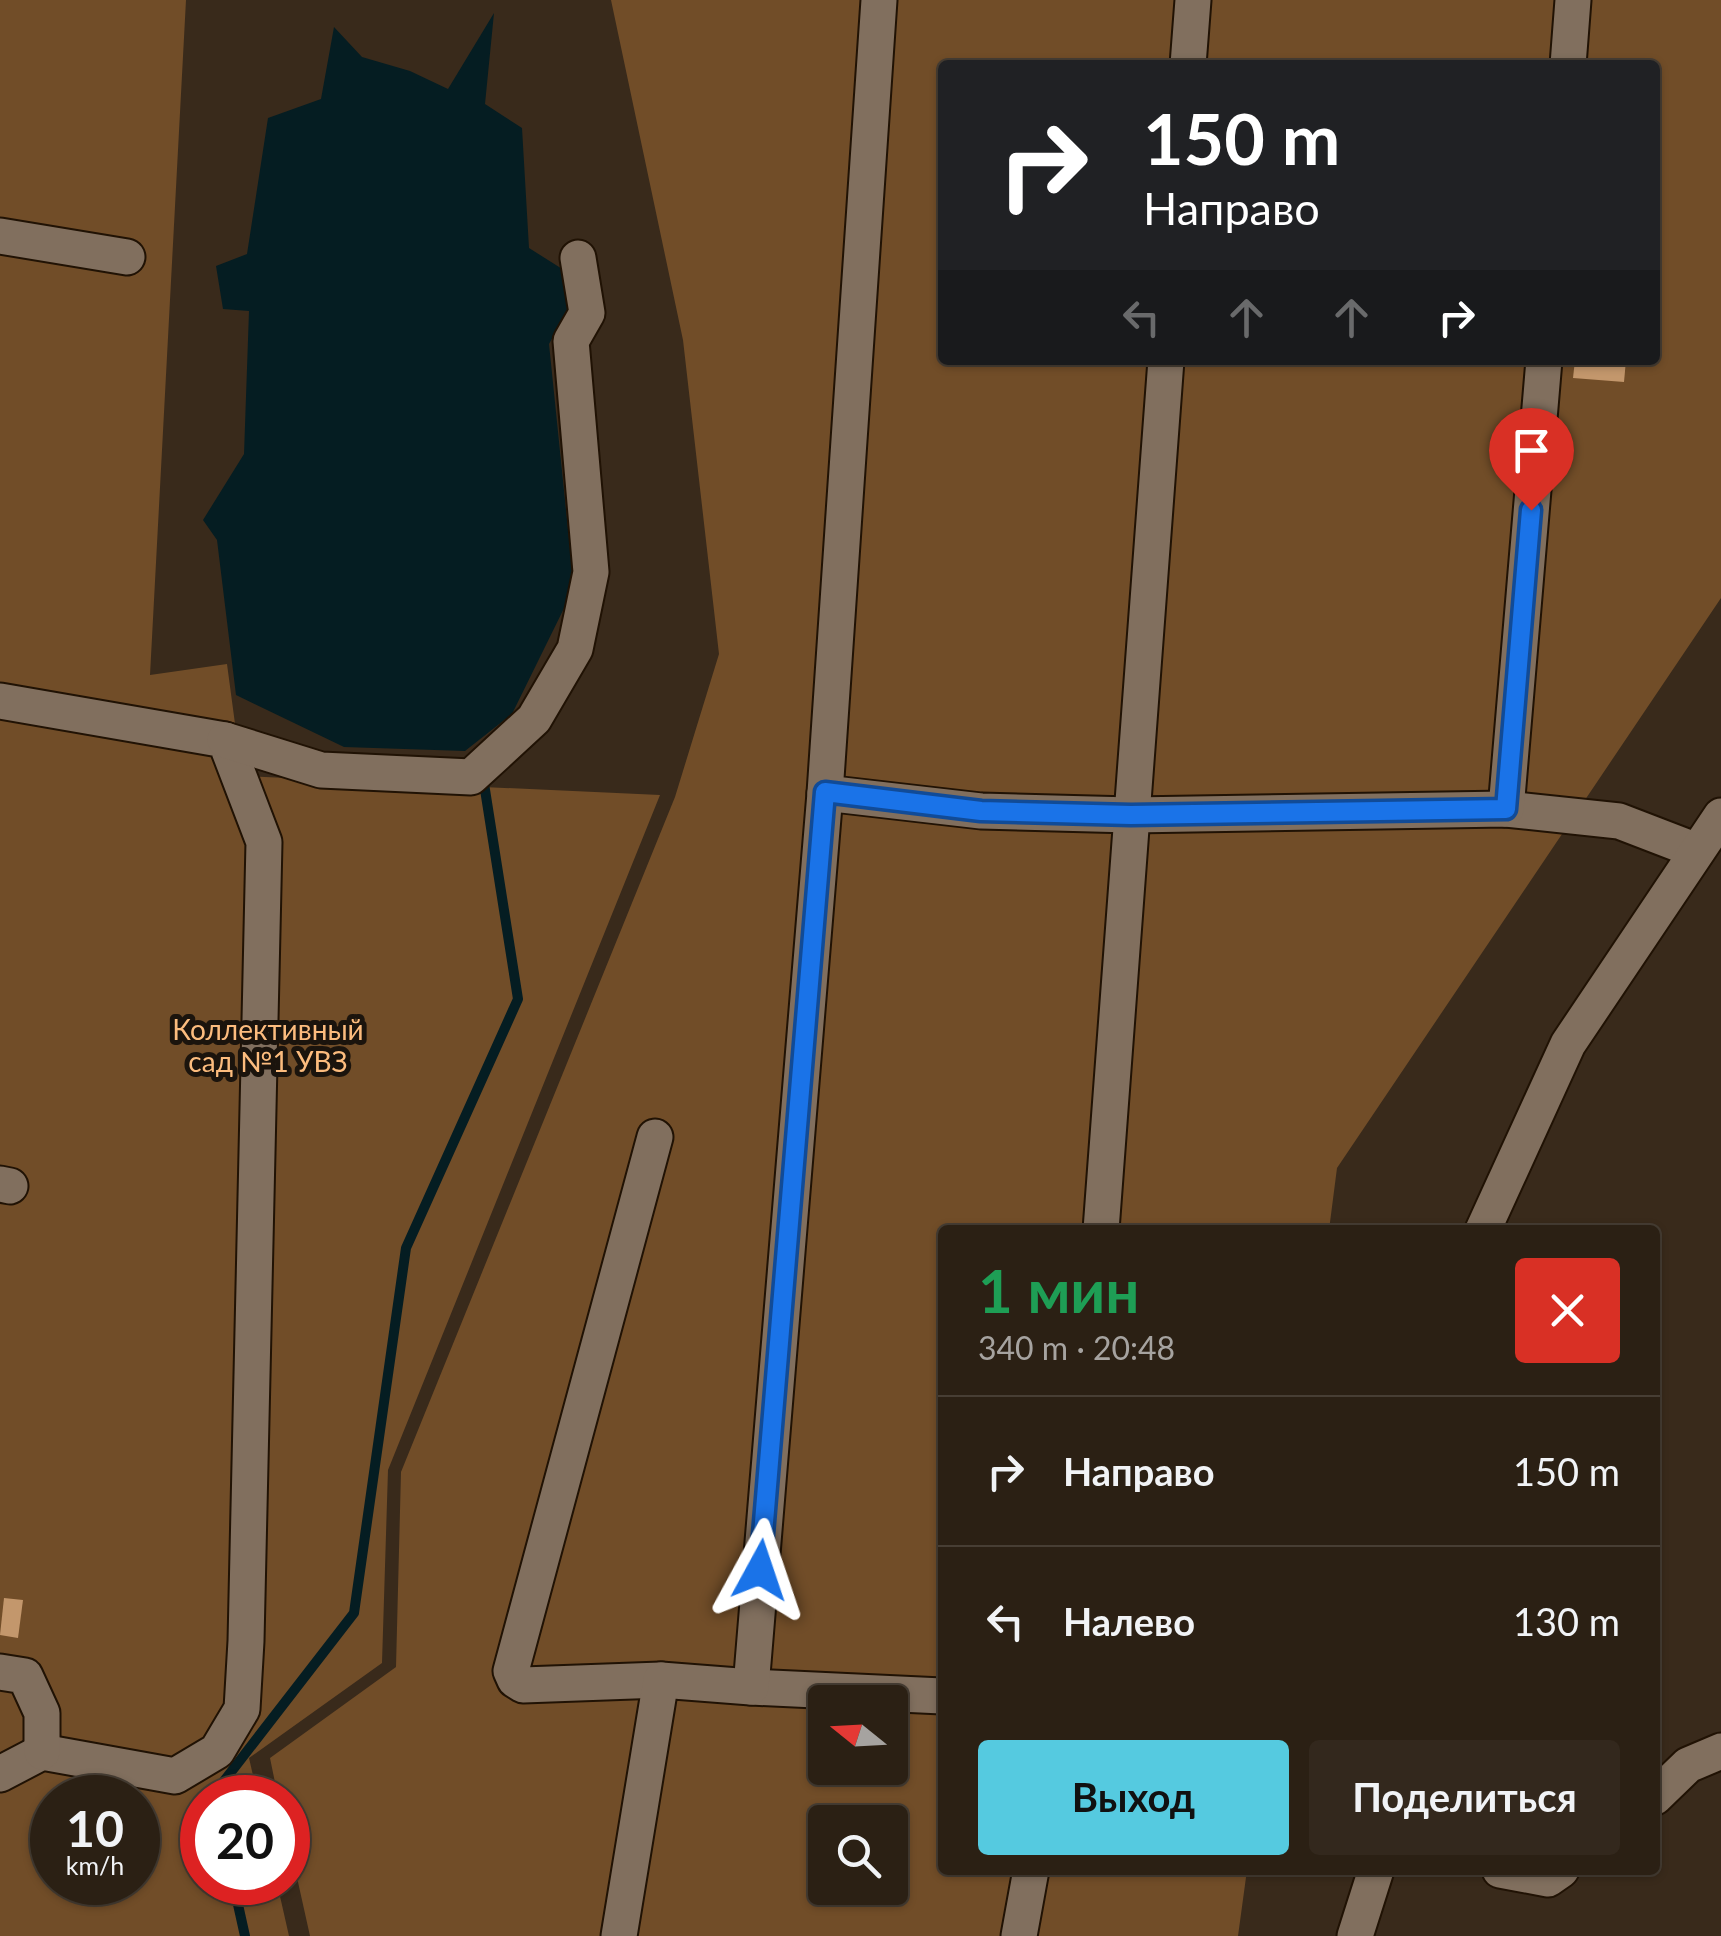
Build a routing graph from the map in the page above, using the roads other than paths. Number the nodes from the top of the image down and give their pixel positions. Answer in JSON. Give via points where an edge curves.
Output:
{"nodes":[{"id":1,"x":879,"y":0,"type":"edge"},
{"id":2,"x":1194,"y":0,"type":"edge"},
{"id":3,"x":1573,"y":0,"type":"edge"},
{"id":4,"x":1188,"y":60,"type":"edge"},
{"id":5,"x":1568,"y":60,"type":"edge"},
{"id":6,"x":0,"y":236,"type":"edge"},
{"id":7,"x":127,"y":257,"type":"dead end"},
{"id":8,"x":578,"y":258,"type":"dead end"},
{"id":9,"x":1166,"y":365,"type":"edge"},
{"id":10,"x":1544,"y":365,"type":"edge"},
{"id":11,"x":0,"y":700,"type":"edge"},
{"id":12,"x":225,"y":740,"type":"junction"},
{"id":13,"x":825,"y":792,"type":"junction"},
{"id":14,"x":1506,"y":809,"type":"junction"},
{"id":15,"x":1131,"y":815,"type":"junction"},
{"id":16,"x":1721,"y":816,"type":"edge"},
{"id":17,"x":1697,"y":851,"type":"junction"},
{"id":18,"x":654,"y":1138,"type":"dead end"},
{"id":19,"x":1101,"y":1225,"type":"edge"},
{"id":20,"x":1485,"y":1225,"type":"edge"},
{"id":21,"x":0,"y":1672,"type":"edge"},
{"id":22,"x":662,"y":1680,"type":"junction"},
{"id":23,"x":751,"y":1687,"type":"junction"},
{"id":24,"x":938,"y":1696,"type":"edge"},
{"id":25,"x":1721,"y":1751,"type":"edge"},
{"id":26,"x":42,"y":1752,"type":"junction"},
{"id":27,"x":0,"y":1774,"type":"edge"},
{"id":28,"x":1660,"y":1792,"type":"edge"},
{"id":29,"x":1030,"y":1875,"type":"edge"},
{"id":30,"x":1374,"y":1875,"type":"edge"},
{"id":31,"x":1527,"y":1875,"type":"edge"},
{"id":32,"x":1554,"y":1875,"type":"edge"},
{"id":33,"x":619,"y":1936,"type":"edge"},
{"id":34,"x":1019,"y":1936,"type":"edge"},
{"id":35,"x":1355,"y":1936,"type":"edge"}],
"edges":[{"from":1,"to":13,"type":"street"},
{"from":2,"to":4,"type":"street"},
{"from":3,"to":5,"type":"street"},
{"from":6,"to":7,"type":"street"},
{"from":8,"to":12,"type":"street","via":[[587,313],[571,341],[591,572],[575,649],[534,719],[471,777],[321,770]]},
{"from":9,"to":15,"type":"street"},
{"from":10,"to":14,"type":"street"},
{"from":11,"to":12,"type":"street"},
{"from":12,"to":26,"type":"street","via":[[264,842],[242,1709],[217,1751],[175,1776]]},
{"from":13,"to":15,"type":"street","via":[[981,811]]},
{"from":13,"to":23,"type":"street"},
{"from":14,"to":15,"type":"street"},
{"from":14,"to":17,"type":"street","via":[[1619,821]]},
{"from":15,"to":19,"type":"street"},
{"from":16,"to":17,"type":"street"},
{"from":17,"to":20,"type":"street","via":[[1568,1044]]},
{"from":18,"to":22,"type":"street","via":[[511,1672],[523,1684]]},
{"from":21,"to":26,"type":"street","via":[[24,1676],[42,1713]]},
{"from":22,"to":23,"type":"street"},
{"from":22,"to":33,"type":"street"},
{"from":23,"to":24,"type":"street"},
{"from":25,"to":28,"type":"street","via":[[1688,1764]]},
{"from":26,"to":27,"type":"street"},
{"from":29,"to":34,"type":"street"},
{"from":30,"to":35,"type":"street"},
{"from":31,"to":32,"type":"street"}]}
